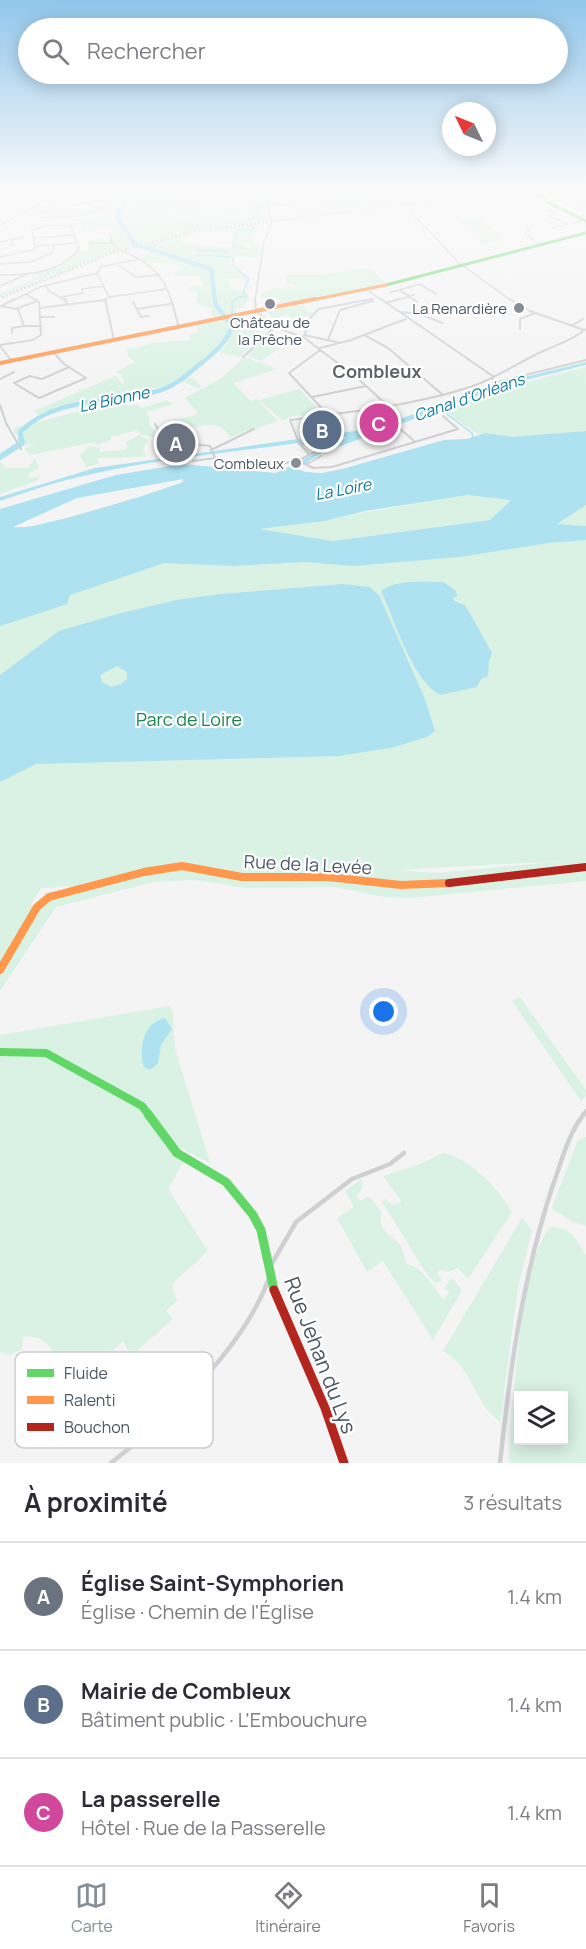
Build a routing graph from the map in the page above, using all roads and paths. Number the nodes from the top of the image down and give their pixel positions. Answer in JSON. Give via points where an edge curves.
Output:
{"nodes":[{"id":1,"x":22,"y":257,"type":"edge"},
{"id":2,"x":43,"y":257,"type":"edge"},
{"id":3,"x":71,"y":257,"type":"edge"},
{"id":4,"x":136,"y":257,"type":"edge"},
{"id":5,"x":262,"y":257,"type":"edge"},
{"id":6,"x":454,"y":257,"type":"edge"},
{"id":7,"x":490,"y":257,"type":"edge"},
{"id":8,"x":139,"y":259,"type":"junction"},
{"id":9,"x":24,"y":263,"type":"junction"},
{"id":10,"x":0,"y":264,"type":"edge"},
{"id":11,"x":120,"y":265,"type":"junction"},
{"id":12,"x":461,"y":265,"type":"junction"},
{"id":13,"x":29,"y":273,"type":"junction"},
{"id":14,"x":97,"y":273,"type":"junction"},
{"id":15,"x":0,"y":275,"type":"edge"},
{"id":16,"x":159,"y":275,"type":"junction"},
{"id":17,"x":45,"y":285,"type":"junction"},
{"id":18,"x":0,"y":286,"type":"edge"},
{"id":19,"x":104,"y":286,"type":"junction"},
{"id":20,"x":166,"y":289,"type":"junction"},
{"id":21,"x":367,"y":290,"type":"junction"},
{"id":22,"x":399,"y":290,"type":"junction"},
{"id":23,"x":389,"y":293,"type":"dead end"},
{"id":24,"x":26,"y":294,"type":"junction"},
{"id":25,"x":436,"y":294,"type":"dead end"},
{"id":26,"x":414,"y":295,"type":"dead end"},
{"id":27,"x":408,"y":296,"type":"junction"},
{"id":28,"x":62,"y":297,"type":"junction"},
{"id":29,"x":109,"y":297,"type":"junction"},
{"id":30,"x":378,"y":298,"type":"junction"},
{"id":31,"x":104,"y":300,"type":"junction"},
{"id":32,"x":37,"y":301,"type":"junction"},
{"id":33,"x":133,"y":302,"type":"dead end"},
{"id":34,"x":417,"y":302,"type":"dead end"},
{"id":35,"x":386,"y":303,"type":"junction"},
{"id":36,"x":170,"y":304,"type":"junction"},
{"id":37,"x":67,"y":305,"type":"junction"},
{"id":38,"x":1,"y":308,"type":"edge"},
{"id":39,"x":40,"y":308,"type":"junction"},
{"id":40,"x":339,"y":308,"type":"junction"},
{"id":41,"x":17,"y":309,"type":"junction"},
{"id":42,"x":137,"y":309,"type":"junction"},
{"id":43,"x":426,"y":310,"type":"dead end"},
{"id":44,"x":258,"y":312,"type":"junction"},
{"id":45,"x":400,"y":312,"type":"junction"},
{"id":46,"x":416,"y":313,"type":"junction"},
{"id":47,"x":535,"y":313,"type":"junction"},
{"id":48,"x":149,"y":316,"type":"dead end"},
{"id":49,"x":41,"y":317,"type":"junction"},
{"id":50,"x":54,"y":317,"type":"dead end"},
{"id":51,"x":406,"y":319,"type":"junction"},
{"id":52,"x":583,"y":319,"type":"dead end"},
{"id":53,"x":442,"y":323,"type":"dead end"},
{"id":54,"x":24,"y":326,"type":"junction"},
{"id":55,"x":42,"y":326,"type":"junction"},
{"id":56,"x":571,"y":326,"type":"junction"},
{"id":57,"x":274,"y":327,"type":"junction"},
{"id":58,"x":179,"y":328,"type":"junction"},
{"id":59,"x":520,"y":329,"type":"dead end"},
{"id":60,"x":585,"y":330,"type":"edge"},
{"id":61,"x":12,"y":333,"type":"dead end"},
{"id":62,"x":364,"y":335,"type":"junction"},
{"id":63,"x":114,"y":340,"type":"junction"},
{"id":64,"x":328,"y":340,"type":"junction"},
{"id":65,"x":341,"y":343,"type":"junction"},
{"id":66,"x":0,"y":345,"type":"edge"},
{"id":67,"x":320,"y":349,"type":"junction"},
{"id":68,"x":53,"y":351,"type":"junction"},
{"id":69,"x":243,"y":357,"type":"dead end"},
{"id":70,"x":11,"y":360,"type":"junction"},
{"id":71,"x":586,"y":360,"type":"edge"},
{"id":72,"x":0,"y":363,"type":"edge"},
{"id":73,"x":69,"y":367,"type":"junction"},
{"id":74,"x":14,"y":372,"type":"dead end"},
{"id":75,"x":493,"y":378,"type":"junction"},
{"id":76,"x":0,"y":379,"type":"edge"},
{"id":77,"x":366,"y":386,"type":"junction"},
{"id":78,"x":443,"y":395,"type":"junction"},
{"id":79,"x":312,"y":398,"type":"junction"},
{"id":80,"x":0,"y":405,"type":"edge"},
{"id":81,"x":388,"y":406,"type":"junction"},
{"id":82,"x":381,"y":408,"type":"junction"},
{"id":83,"x":329,"y":416,"type":"junction"},
{"id":84,"x":443,"y":416,"type":"dead end"},
{"id":85,"x":393,"y":421,"type":"dead end"},
{"id":86,"x":155,"y":424,"type":"dead end"},
{"id":87,"x":397,"y":426,"type":"dead end"},
{"id":88,"x":254,"y":429,"type":"dead end"},
{"id":89,"x":167,"y":441,"type":"junction"},
{"id":90,"x":414,"y":441,"type":"junction"},
{"id":91,"x":299,"y":443,"type":"junction"},
{"id":92,"x":21,"y":449,"type":"dead end"},
{"id":93,"x":212,"y":452,"type":"junction"},
{"id":94,"x":308,"y":453,"type":"junction"},
{"id":95,"x":172,"y":455,"type":"dead end"},
{"id":96,"x":321,"y":456,"type":"dead end"},
{"id":97,"x":193,"y":461,"type":"dead end"},
{"id":98,"x":300,"y":461,"type":"junction"},
{"id":99,"x":306,"y":464,"type":"junction"},
{"id":100,"x":586,"y":867,"type":"edge"},
{"id":101,"x":0,"y":970,"type":"edge"},
{"id":102,"x":0,"y":1052,"type":"edge"},
{"id":103,"x":586,"y":1111,"type":"edge"},
{"id":104,"x":404,"y":1153,"type":"dead end"},
{"id":105,"x":271,"y":1266,"type":"junction"},
{"id":106,"x":213,"y":1364,"type":"edge"},
{"id":107,"x":129,"y":1448,"type":"edge"},
{"id":108,"x":111,"y":1463,"type":"edge"},
{"id":109,"x":344,"y":1463,"type":"edge"},
{"id":110,"x":500,"y":1463,"type":"edge"}],
"edges":[{"from":1,"to":9,"type":"street"},
{"from":2,"to":9,"type":"street"},
{"from":3,"to":13,"type":"street"},
{"from":4,"to":8,"type":"street"},
{"from":5,"to":44,"type":"street","via":[[254,290]]},
{"from":6,"to":12,"type":"street"},
{"from":7,"to":12,"type":"main road"},
{"from":8,"to":11,"type":"street"},
{"from":8,"to":16,"type":"street"},
{"from":9,"to":10,"type":"street"},
{"from":11,"to":14,"type":"street","via":[[101,267]]},
{"from":11,"to":16,"type":"street","via":[[136,277]]},
{"from":12,"to":21,"type":"main road"},
{"from":12,"to":47,"type":"street"},
{"from":13,"to":15,"type":"street"},
{"from":13,"to":18,"type":"street"},
{"from":14,"to":17,"type":"street"},
{"from":14,"to":19,"type":"street"},
{"from":16,"to":20,"type":"street"},
{"from":17,"to":24,"type":"street"},
{"from":17,"to":28,"type":"street"},
{"from":19,"to":28,"type":"street"},
{"from":19,"to":29,"type":"street"},
{"from":20,"to":29,"type":"street"},
{"from":20,"to":36,"type":"street"},
{"from":21,"to":30,"type":"street"},
{"from":21,"to":44,"type":"main road"},
{"from":22,"to":23,"type":"street"},
{"from":22,"to":25,"type":"street","via":[[420,284]]},
{"from":22,"to":27,"type":"street"},
{"from":24,"to":32,"type":"street"},
{"from":24,"to":38,"type":"street"},
{"from":26,"to":27,"type":"street"},
{"from":27,"to":34,"type":"street"},
{"from":27,"to":35,"type":"street"},
{"from":28,"to":37,"type":"street"},
{"from":29,"to":31,"type":"street"},
{"from":30,"to":35,"type":"street"},
{"from":30,"to":40,"type":"street"},
{"from":31,"to":37,"type":"street"},
{"from":31,"to":63,"type":"street"},
{"from":32,"to":39,"type":"street"},
{"from":32,"to":41,"type":"street"},
{"from":33,"to":42,"type":"street"},
{"from":35,"to":45,"type":"street"},
{"from":36,"to":42,"type":"street"},
{"from":36,"to":58,"type":"street"},
{"from":37,"to":39,"type":"street"},
{"from":38,"to":41,"type":"street"},
{"from":39,"to":49,"type":"street"},
{"from":40,"to":64,"type":"street"},
{"from":40,"to":64,"type":"street","via":[[319,309],[307,319],[304,335]]},
{"from":41,"to":54,"type":"street"},
{"from":42,"to":48,"type":"street","via":[[141,317]]},
{"from":43,"to":46,"type":"street"},
{"from":44,"to":57,"type":"street"},
{"from":44,"to":58,"type":"main road"},
{"from":45,"to":46,"type":"street"},
{"from":45,"to":51,"type":"street"},
{"from":46,"to":53,"type":"street"},
{"from":47,"to":56,"type":"street"},
{"from":47,"to":59,"type":"street","via":[[520,320]]},
{"from":49,"to":50,"type":"street"},
{"from":49,"to":55,"type":"street"},
{"from":51,"to":62,"type":"street"},
{"from":51,"to":75,"type":"street"},
{"from":52,"to":56,"type":"street"},
{"from":54,"to":55,"type":"street"},
{"from":54,"to":61,"type":"street","via":[[12,328]]},
{"from":55,"to":66,"type":"street","via":[[38,338]]},
{"from":56,"to":60,"type":"street"},
{"from":57,"to":67,"type":"street"},
{"from":57,"to":69,"type":"street"},
{"from":58,"to":63,"type":"main road"},
{"from":60,"to":75,"type":"street","via":[[569,342],[534,355]]},
{"from":62,"to":65,"type":"street"},
{"from":62,"to":78,"type":"street","via":[[388,348]]},
{"from":63,"to":68,"type":"main road"},
{"from":64,"to":65,"type":"street"},
{"from":65,"to":67,"type":"street"},
{"from":66,"to":70,"type":"street"},
{"from":67,"to":77,"type":"street"},
{"from":67,"to":79,"type":"street","via":[[289,372]]},
{"from":68,"to":70,"type":"main road"},
{"from":68,"to":73,"type":"street"},
{"from":70,"to":72,"type":"main road"},
{"from":71,"to":75,"type":"street","via":[[497,382]]},
{"from":73,"to":73,"type":"street","via":[[86,378],[41,398],[14,383],[30,376],[42,379]]},
{"from":74,"to":76,"type":"street"},
{"from":75,"to":78,"type":"street"},
{"from":77,"to":79,"type":"street"},
{"from":77,"to":81,"type":"street"},
{"from":78,"to":81,"type":"street"},
{"from":79,"to":83,"type":"street"},
{"from":80,"to":92,"type":"street"},
{"from":81,"to":82,"type":"street"},
{"from":82,"to":83,"type":"street"},
{"from":82,"to":85,"type":"street"},
{"from":83,"to":91,"type":"street","via":[[289,421]]},
{"from":84,"to":90,"type":"street","via":[[458,429]]},
{"from":86,"to":89,"type":"street"},
{"from":87,"to":90,"type":"street"},
{"from":88,"to":93,"type":"street"},
{"from":89,"to":93,"type":"street"},
{"from":89,"to":95,"type":"street"},
{"from":90,"to":99,"type":"street","via":[[332,467]]},
{"from":91,"to":94,"type":"street"},
{"from":91,"to":94,"type":"street","via":[[340,440]]},
{"from":93,"to":97,"type":"street"},
{"from":93,"to":98,"type":"street","via":[[225,462],[261,466]]},
{"from":94,"to":98,"type":"street"},
{"from":96,"to":99,"type":"street"},
{"from":98,"to":99,"type":"street"},
{"from":100,"to":101,"type":"main road","name":"Rue de la Levée","via":[[435,885],[401,885],[328,877],[242,877],[182,866],[49,897],[37,907]]},
{"from":102,"to":105,"type":"main road","name":"Rue Jehan du Lys","via":[[46,1053],[142,1106],[177,1154],[232,1189],[261,1230]]},
{"from":103,"to":110,"type":"street","via":[[570,1137],[540,1222],[525,1280]]},
{"from":104,"to":105,"type":"street","via":[[390,1164],[352,1179],[296,1222]]},
{"from":105,"to":106,"type":"street","via":[[267,1292]]},
{"from":105,"to":109,"type":"main road","name":"Rue Jehan du Lys","via":[[273,1287]]},
{"from":107,"to":108,"type":"street"}]}
